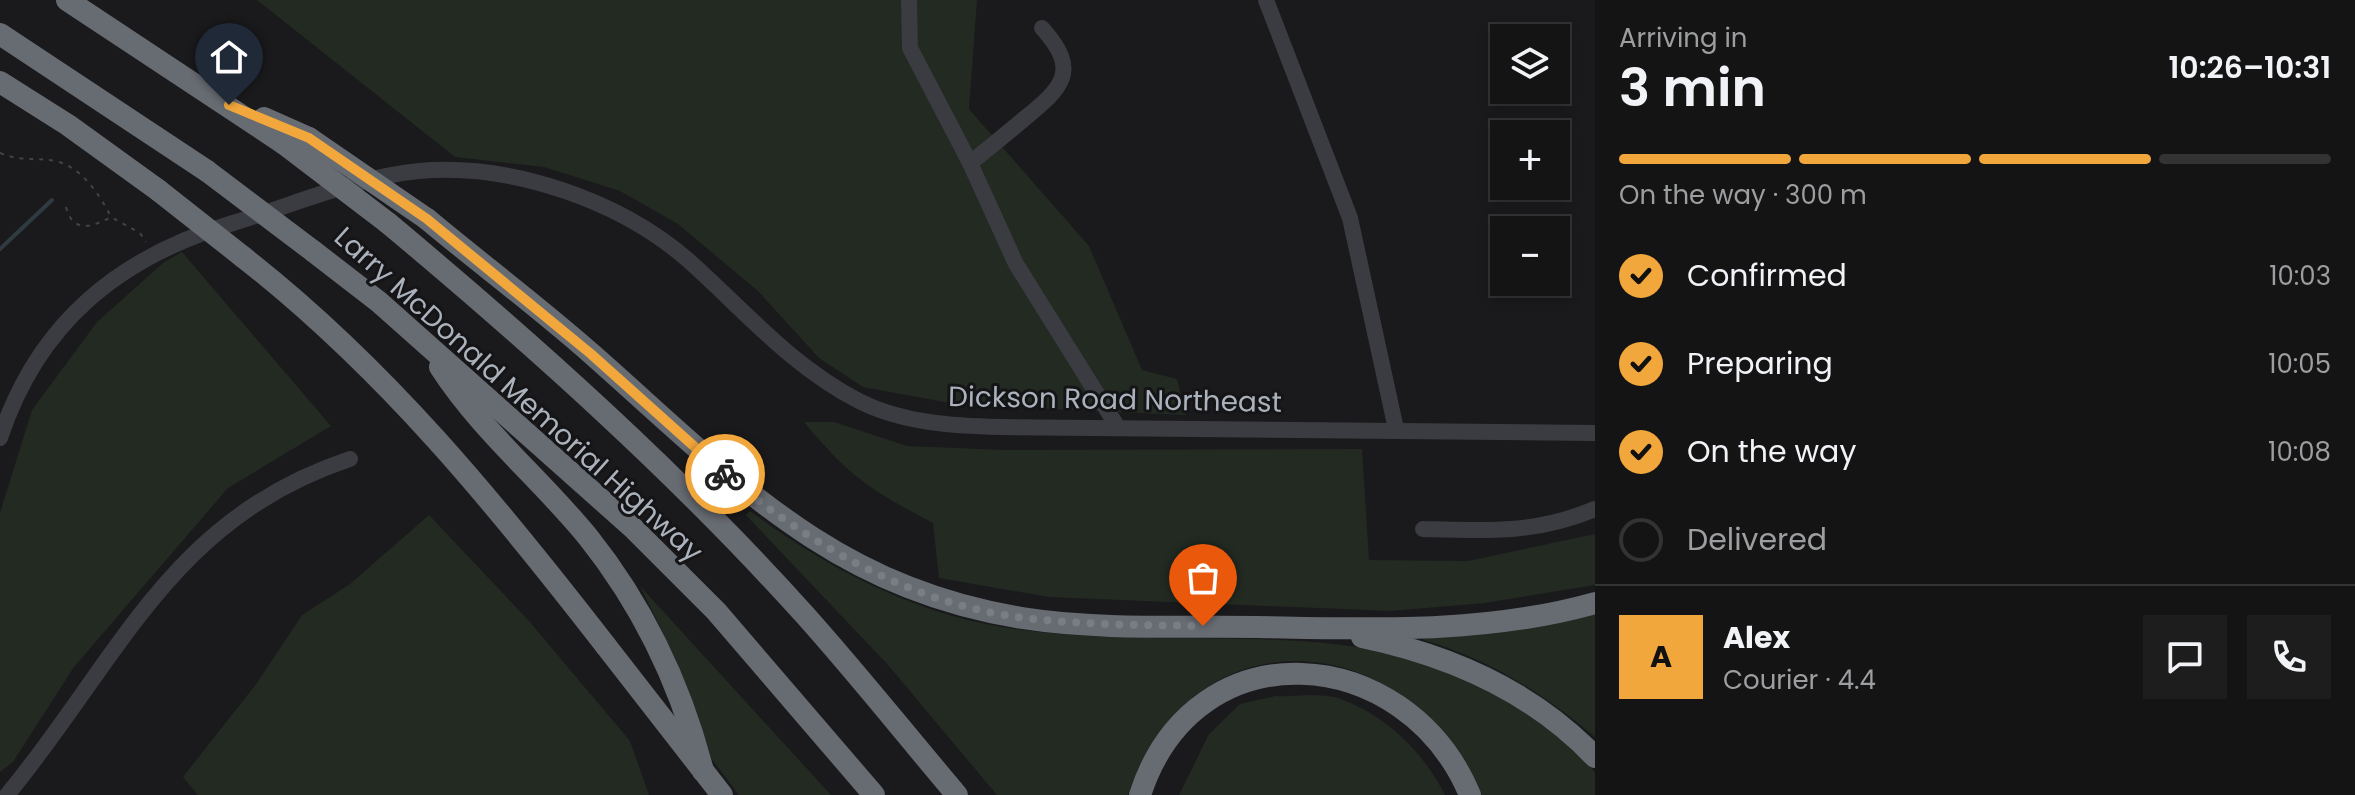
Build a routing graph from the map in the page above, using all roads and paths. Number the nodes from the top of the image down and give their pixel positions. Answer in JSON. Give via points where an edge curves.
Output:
{"nodes":[{"id":1,"x":67,"y":0,"type":"edge"},
{"id":2,"x":909,"y":0,"type":"edge"},
{"id":3,"x":1266,"y":0,"type":"edge"},
{"id":4,"x":1042,"y":28,"type":"dead end"},
{"id":5,"x":0,"y":34,"type":"edge"},
{"id":6,"x":0,"y":82,"type":"edge"},
{"id":7,"x":229,"y":105,"type":"junction"},
{"id":8,"x":0,"y":153,"type":"edge"},
{"id":9,"x":970,"y":163,"type":"junction"},
{"id":10,"x":66,"y":207,"type":"dead end"},
{"id":11,"x":111,"y":217,"type":"junction"},
{"id":12,"x":150,"y":249,"type":"dead end"},
{"id":13,"x":424,"y":342,"type":"junction"},
{"id":14,"x":1117,"y":426,"type":"junction"},
{"id":15,"x":1396,"y":429,"type":"junction"},
{"id":16,"x":1595,"y":433,"type":"edge"},
{"id":17,"x":0,"y":438,"type":"edge"},
{"id":18,"x":350,"y":459,"type":"dead end"},
{"id":19,"x":1595,"y":509,"type":"edge"},
{"id":20,"x":1423,"y":529,"type":"dead end"},
{"id":21,"x":1595,"y":603,"type":"edge"},
{"id":22,"x":1319,"y":628,"type":"junction"},
{"id":23,"x":1593,"y":755,"type":"edge"},
{"id":24,"x":869,"y":791,"type":"edge"},
{"id":25,"x":7,"y":795,"type":"edge"},
{"id":26,"x":708,"y":795,"type":"edge"},
{"id":27,"x":722,"y":795,"type":"edge"},
{"id":28,"x":957,"y":795,"type":"edge"},
{"id":29,"x":1140,"y":795,"type":"edge"},
{"id":30,"x":1470,"y":795,"type":"edge"}],
"edges":[{"from":1,"to":7,"type":"highway","name":"Larry McDonald Memorial Highway"},
{"from":2,"to":9,"type":"street","via":[[910,48]]},
{"from":3,"to":15,"type":"street","via":[[1350,218]]},
{"from":4,"to":9,"type":"street","via":[[1064,63],[1058,91]]},
{"from":5,"to":13,"type":"highway","name":"Larry McDonald Memorial Highway","bridge":true,"via":[[207,171]]},
{"from":6,"to":27,"type":"highway","bridge":true,"via":[[158,190],[351,348],[495,503]]},
{"from":7,"to":22,"type":"highway","bridge":true,"via":[[309,138],[427,219],[591,354],[754,499],[810,538],[890,579],[1023,618]]},
{"from":7,"to":28,"type":"highway","name":"Larry McDonald Memorial Highway","bridge":true,"via":[[388,223],[468,290],[711,517],[804,615]]},
{"from":8,"to":11,"type":"path","via":[[72,168]]},
{"from":9,"to":14,"type":"street","via":[[1016,264]]},
{"from":10,"to":11,"type":"path","via":[[79,226],[91,227]]},
{"from":11,"to":12,"type":"path","via":[[140,233]]},
{"from":13,"to":24,"type":"highway","name":"Larry McDonald Memorial Highway","via":[[633,528],[725,622]]},
{"from":13,"to":26,"type":"highway","via":[[467,409],[589,538],[644,619],[684,707]]},
{"from":14,"to":15,"type":"street","name":"Dickson Road Northeast"},
{"from":14,"to":17,"type":"street","name":"Dickson Road Northeast","via":[[958,426],[912,419],[861,402],[798,364],[687,260],[637,221],[560,188],[488,175],[420,171],[202,232],[137,262],[96,291],[45,347],[21,386]]},
{"from":15,"to":16,"type":"street","name":"Dickson Road Northeast"},
{"from":18,"to":25,"type":"street","via":[[268,493],[202,542],[137,617]]},
{"from":19,"to":20,"type":"street","via":[[1558,524],[1507,532]]},
{"from":21,"to":22,"type":"highway","via":[[1494,624]]},
{"from":22,"to":23,"type":"highway","via":[[1392,643],[1481,675],[1555,720]]},
{"from":29,"to":30,"type":"highway","via":[[1172,736],[1218,694],[1257,677],[1300,671],[1360,684],[1409,713],[1448,754]]}]}
